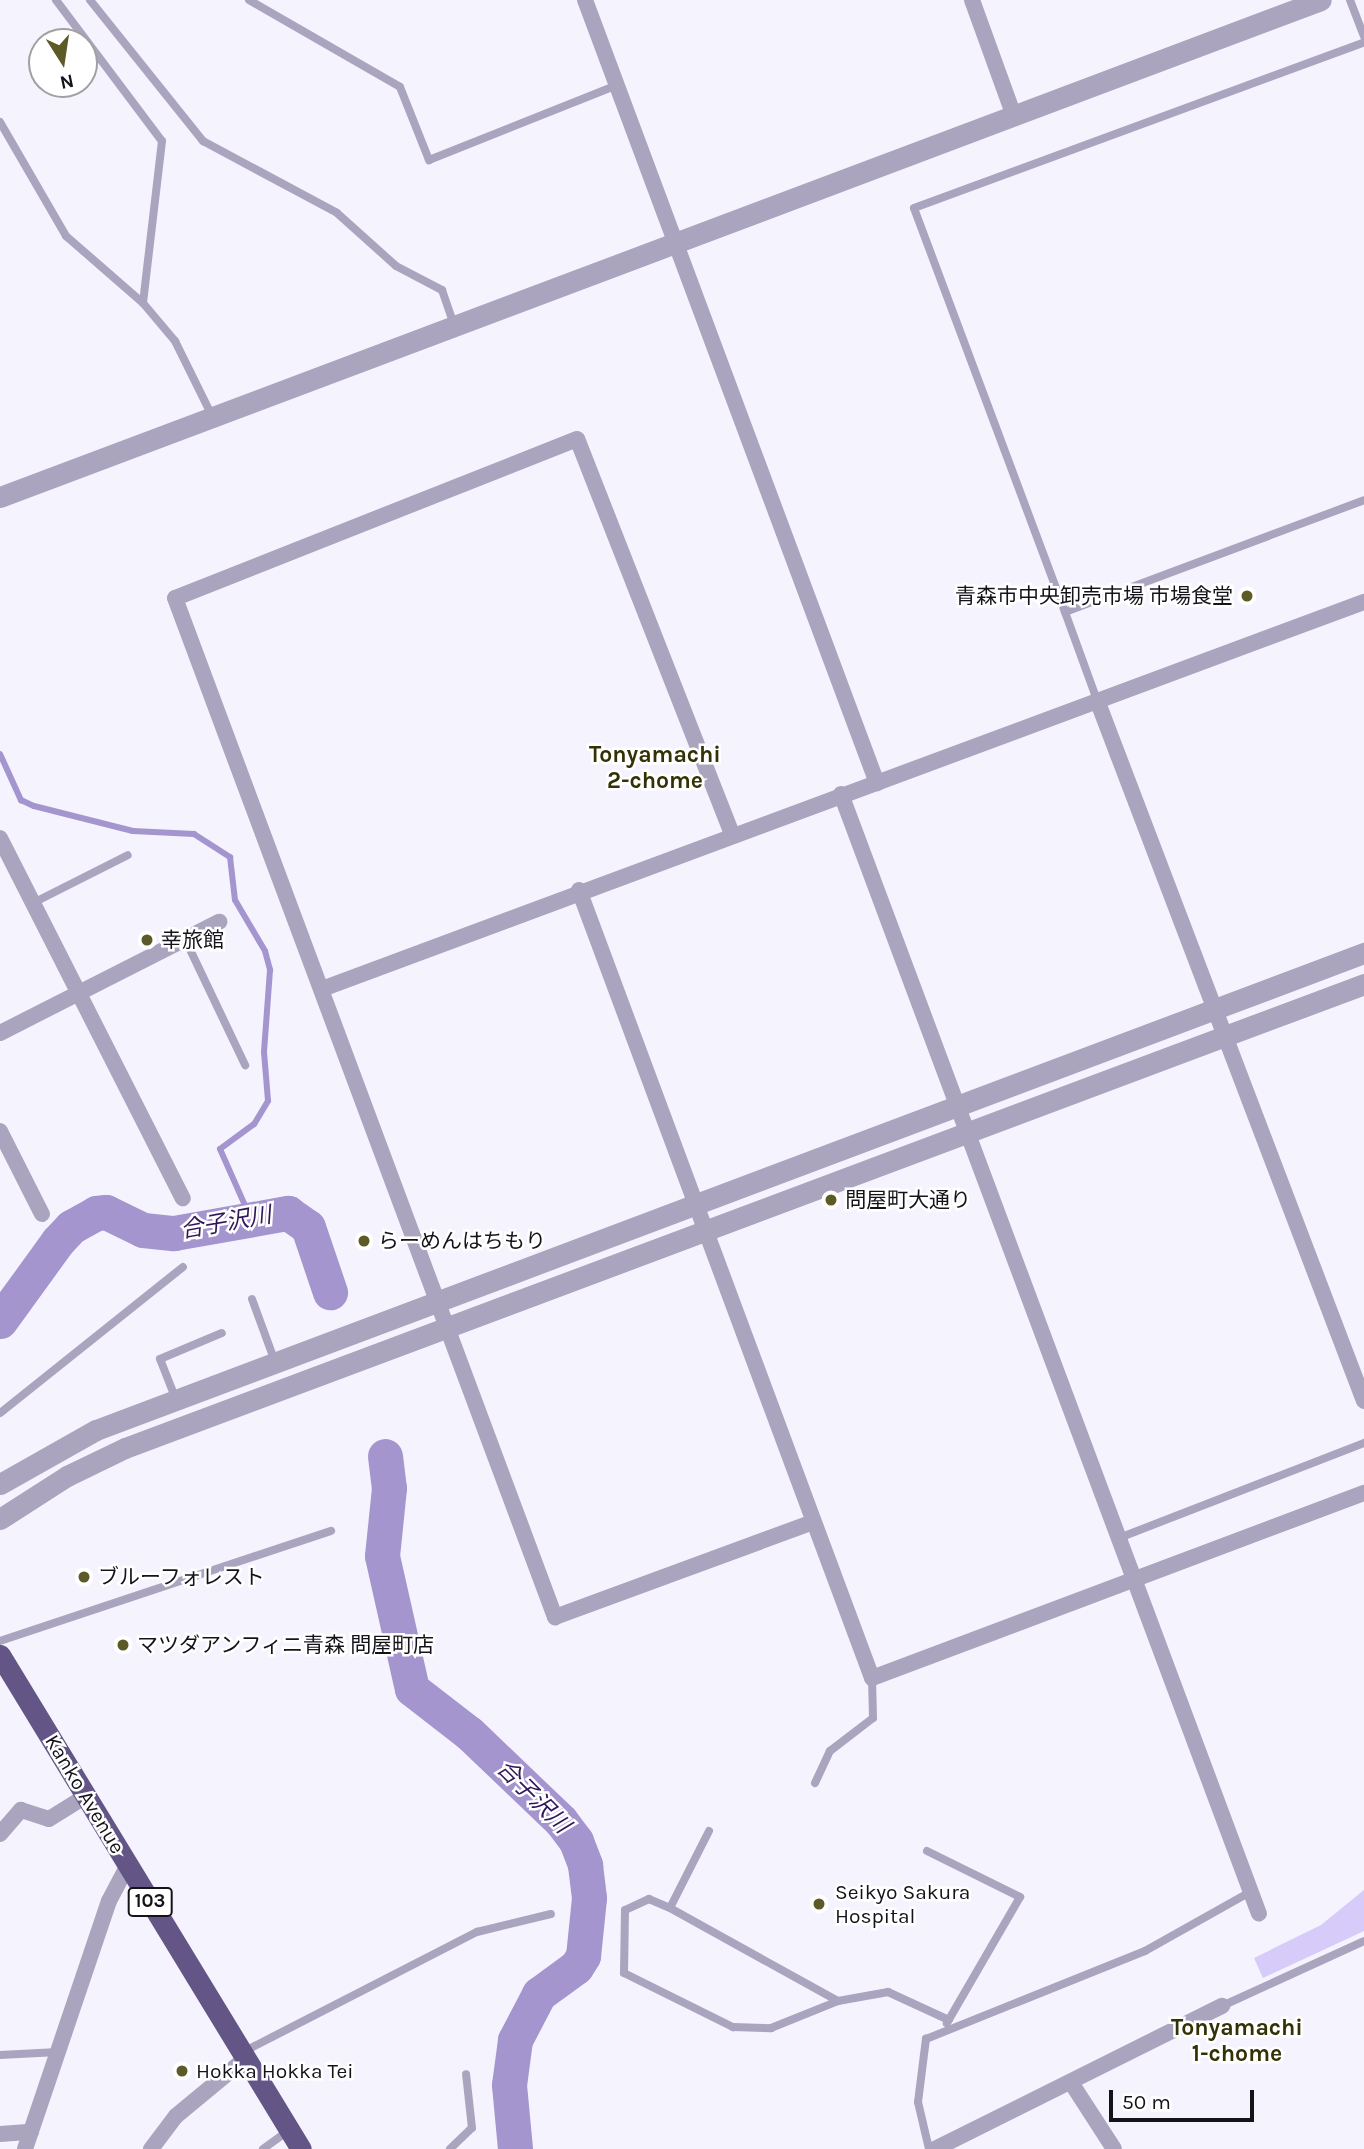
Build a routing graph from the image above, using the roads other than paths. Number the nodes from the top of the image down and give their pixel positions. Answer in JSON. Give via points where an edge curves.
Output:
{"nodes":[{"id":1,"x":56,"y":0,"type":"edge"},
{"id":2,"x":90,"y":0,"type":"edge"},
{"id":3,"x":249,"y":0,"type":"edge"},
{"id":4,"x":585,"y":0,"type":"edge"},
{"id":5,"x":972,"y":0,"type":"edge"},
{"id":6,"x":1321,"y":0,"type":"edge"},
{"id":7,"x":1350,"y":0,"type":"edge"},
{"id":8,"x":1364,"y":36,"type":"edge"},
{"id":9,"x":1364,"y":42,"type":"edge"},
{"id":10,"x":617,"y":85,"type":"junction"},
{"id":11,"x":1014,"y":116,"type":"junction"},
{"id":12,"x":0,"y":122,"type":"edge"},
{"id":13,"x":676,"y":244,"type":"junction"},
{"id":14,"x":143,"y":303,"type":"junction"},
{"id":15,"x":455,"y":325,"type":"junction"},
{"id":16,"x":212,"y":416,"type":"junction"},
{"id":17,"x":0,"y":496,"type":"edge"},
{"id":18,"x":1364,"y":500,"type":"edge"},
{"id":19,"x":1363,"y":605,"type":"edge"},
{"id":20,"x":1065,"y":612,"type":"junction"},
{"id":21,"x":1097,"y":700,"type":"junction"},
{"id":22,"x":877,"y":783,"type":"junction"},
{"id":23,"x":841,"y":794,"type":"junction"},
{"id":24,"x":732,"y":834,"type":"junction"},
{"id":25,"x":0,"y":838,"type":"edge"},
{"id":26,"x":128,"y":855,"type":"dead end"},
{"id":27,"x":579,"y":890,"type":"junction"},
{"id":28,"x":33,"y":903,"type":"junction"},
{"id":29,"x":219,"y":922,"type":"dead end"},
{"id":30,"x":186,"y":939,"type":"junction"},
{"id":31,"x":1364,"y":953,"type":"edge"},
{"id":32,"x":1364,"y":984,"type":"edge"},
{"id":33,"x":322,"y":989,"type":"junction"},
{"id":34,"x":78,"y":994,"type":"junction"},
{"id":35,"x":1217,"y":1008,"type":"junction"},
{"id":36,"x":0,"y":1033,"type":"edge"},
{"id":37,"x":1227,"y":1035,"type":"junction"},
{"id":38,"x":245,"y":1065,"type":"dead end"},
{"id":39,"x":956,"y":1106,"type":"junction"},
{"id":40,"x":0,"y":1131,"type":"edge"},
{"id":41,"x":966,"y":1132,"type":"junction"},
{"id":42,"x":183,"y":1198,"type":"dead end"},
{"id":43,"x":696,"y":1204,"type":"junction"},
{"id":44,"x":42,"y":1214,"type":"dead end"},
{"id":45,"x":706,"y":1231,"type":"junction"},
{"id":46,"x":183,"y":1267,"type":"dead end"},
{"id":47,"x":252,"y":1299,"type":"dead end"},
{"id":48,"x":436,"y":1301,"type":"junction"},
{"id":49,"x":445,"y":1327,"type":"junction"},
{"id":50,"x":222,"y":1333,"type":"dead end"},
{"id":51,"x":275,"y":1362,"type":"junction"},
{"id":52,"x":176,"y":1399,"type":"junction"},
{"id":53,"x":1364,"y":1401,"type":"edge"},
{"id":54,"x":0,"y":1413,"type":"edge"},
{"id":55,"x":1364,"y":1443,"type":"edge"},
{"id":56,"x":0,"y":1484,"type":"edge"},
{"id":57,"x":1364,"y":1493,"type":"edge"},
{"id":58,"x":0,"y":1519,"type":"edge"},
{"id":59,"x":811,"y":1522,"type":"junction"},
{"id":60,"x":331,"y":1531,"type":"dead end"},
{"id":61,"x":1117,"y":1539,"type":"junction"},
{"id":62,"x":1132,"y":1580,"type":"junction"},
{"id":63,"x":0,"y":1641,"type":"edge"},
{"id":64,"x":0,"y":1655,"type":"edge"},
{"id":65,"x":872,"y":1678,"type":"junction"},
{"id":66,"x":815,"y":1783,"type":"dead end"},
{"id":67,"x":86,"y":1796,"type":"junction"},
{"id":68,"x":709,"y":1832,"type":"dead end"},
{"id":69,"x":0,"y":1834,"type":"edge"},
{"id":70,"x":927,"y":1851,"type":"dead end"},
{"id":71,"x":128,"y":1866,"type":"junction"},
{"id":72,"x":1250,"y":1892,"type":"junction"},
{"id":73,"x":670,"y":1908,"type":"junction"},
{"id":74,"x":551,"y":1914,"type":"dead end"},
{"id":75,"x":1259,"y":1914,"type":"dead end"},
{"id":76,"x":1364,"y":1941,"type":"edge"},
{"id":77,"x":838,"y":2001,"type":"junction"},
{"id":78,"x":1223,"y":2006,"type":"joint"},
{"id":79,"x":949,"y":2020,"type":"junction"},
{"id":80,"x":941,"y":2033,"type":"junction"},
{"id":81,"x":58,"y":2052,"type":"junction"},
{"id":82,"x":0,"y":2055,"type":"edge"},
{"id":83,"x":243,"y":2056,"type":"junction"},
{"id":84,"x":466,"y":2074,"type":"dead end"},
{"id":85,"x":1072,"y":2084,"type":"junction"},
{"id":86,"x":289,"y":2130,"type":"junction"},
{"id":87,"x":31,"y":2132,"type":"junction"},
{"id":88,"x":0,"y":2134,"type":"edge"},
{"id":89,"x":25,"y":2149,"type":"edge"},
{"id":90,"x":151,"y":2149,"type":"edge"},
{"id":91,"x":263,"y":2149,"type":"edge"},
{"id":92,"x":301,"y":2149,"type":"edge"},
{"id":93,"x":450,"y":2149,"type":"edge"},
{"id":94,"x":929,"y":2149,"type":"edge"},
{"id":95,"x":934,"y":2149,"type":"edge"},
{"id":96,"x":1114,"y":2149,"type":"edge"}],
"edges":[{"from":1,"to":14,"type":"lane","via":[[162,141]]},
{"from":2,"to":15,"type":"lane","via":[[203,141],[337,213],[396,266],[442,290]]},
{"from":3,"to":10,"type":"lane","via":[[400,88],[429,160]]},
{"from":4,"to":10,"type":"street"},
{"from":5,"to":11,"type":"street"},
{"from":6,"to":11,"type":"street"},
{"from":7,"to":8,"type":"lane"},
{"from":9,"to":20,"type":"lane","via":[[914,208]]},
{"from":10,"to":13,"type":"street"},
{"from":11,"to":13,"type":"street"},
{"from":12,"to":14,"type":"lane","via":[[66,236]]},
{"from":13,"to":15,"type":"street"},
{"from":13,"to":22,"type":"street"},
{"from":14,"to":16,"type":"lane","via":[[175,341]]},
{"from":15,"to":16,"type":"street"},
{"from":16,"to":17,"type":"street"},
{"from":18,"to":20,"type":"lane"},
{"from":19,"to":21,"type":"street"},
{"from":20,"to":21,"type":"lane"},
{"from":21,"to":22,"type":"street"},
{"from":21,"to":35,"type":"street"},
{"from":22,"to":23,"type":"street"},
{"from":23,"to":24,"type":"street"},
{"from":23,"to":39,"type":"street"},
{"from":24,"to":27,"type":"street"},
{"from":24,"to":33,"type":"street","via":[[578,439],[175,598]]},
{"from":25,"to":28,"type":"street"},
{"from":26,"to":28,"type":"lane"},
{"from":27,"to":33,"type":"street"},
{"from":27,"to":43,"type":"street"},
{"from":28,"to":34,"type":"street"},
{"from":29,"to":30,"type":"street"},
{"from":30,"to":34,"type":"street"},
{"from":30,"to":38,"type":"lane"},
{"from":31,"to":35,"type":"street"},
{"from":32,"to":37,"type":"street"},
{"from":33,"to":48,"type":"street"},
{"from":34,"to":36,"type":"street"},
{"from":34,"to":42,"type":"street"},
{"from":35,"to":37,"type":"street"},
{"from":35,"to":39,"type":"street"},
{"from":37,"to":41,"type":"street"},
{"from":37,"to":53,"type":"street"},
{"from":39,"to":41,"type":"street"},
{"from":39,"to":43,"type":"street"},
{"from":40,"to":44,"type":"street"},
{"from":41,"to":45,"type":"street"},
{"from":41,"to":61,"type":"street"},
{"from":43,"to":45,"type":"street"},
{"from":43,"to":48,"type":"street"},
{"from":45,"to":49,"type":"street"},
{"from":45,"to":59,"type":"street"},
{"from":46,"to":54,"type":"lane"},
{"from":47,"to":51,"type":"lane"},
{"from":48,"to":49,"type":"street"},
{"from":48,"to":51,"type":"street"},
{"from":49,"to":58,"type":"street","via":[[113,1454],[66,1476]]},
{"from":49,"to":59,"type":"street","via":[[555,1618]]},
{"from":50,"to":52,"type":"lane","via":[[160,1359]]},
{"from":51,"to":52,"type":"street"},
{"from":52,"to":56,"type":"street","via":[[96,1430]]},
{"from":55,"to":61,"type":"lane"},
{"from":57,"to":62,"type":"street"},
{"from":59,"to":65,"type":"street"},
{"from":60,"to":63,"type":"lane"},
{"from":61,"to":62,"type":"street"},
{"from":62,"to":65,"type":"street"},
{"from":62,"to":72,"type":"street"},
{"from":64,"to":67,"type":"highway","name":"Kanko Avenue","number":"103"},
{"from":65,"to":66,"type":"lane","via":[[873,1718],[830,1751]]},
{"from":67,"to":69,"type":"street","via":[[49,1819],[21,1810]]},
{"from":67,"to":71,"type":"highway","name":"Kanko Avenue","number":"103"},
{"from":68,"to":73,"type":"lane"},
{"from":70,"to":79,"type":"lane","via":[[1020,1897]]},
{"from":71,"to":81,"type":"street","via":[[109,1901]]},
{"from":71,"to":83,"type":"highway","name":"Kanko Avenue","number":"103"},
{"from":72,"to":75,"type":"street"},
{"from":72,"to":80,"type":"lane","via":[[1145,1951]]},
{"from":73,"to":77,"type":"lane"},
{"from":73,"to":77,"type":"lane","via":[[649,1899],[625,1910],[624,1973],[733,2026],[771,2028]]},
{"from":74,"to":83,"type":"lane","via":[[477,1932]]},
{"from":76,"to":78,"type":"lane"},
{"from":77,"to":79,"type":"lane","via":[[888,1992]]},
{"from":78,"to":85,"type":"street"},
{"from":79,"to":80,"type":"lane"},
{"from":80,"to":94,"type":"lane","via":[[926,2039],[918,2102]]},
{"from":81,"to":82,"type":"lane"},
{"from":81,"to":87,"type":"street"},
{"from":83,"to":86,"type":"highway","name":"Kanko Avenue","number":"103"},
{"from":83,"to":90,"type":"street","via":[[176,2116]]},
{"from":84,"to":93,"type":"lane","via":[[472,2128]]},
{"from":85,"to":95,"type":"street"},
{"from":85,"to":96,"type":"street"},
{"from":86,"to":91,"type":"lane"},
{"from":86,"to":92,"type":"highway","name":"Kanko Avenue","number":"103"},
{"from":87,"to":88,"type":"street"},
{"from":87,"to":89,"type":"street"}]}
